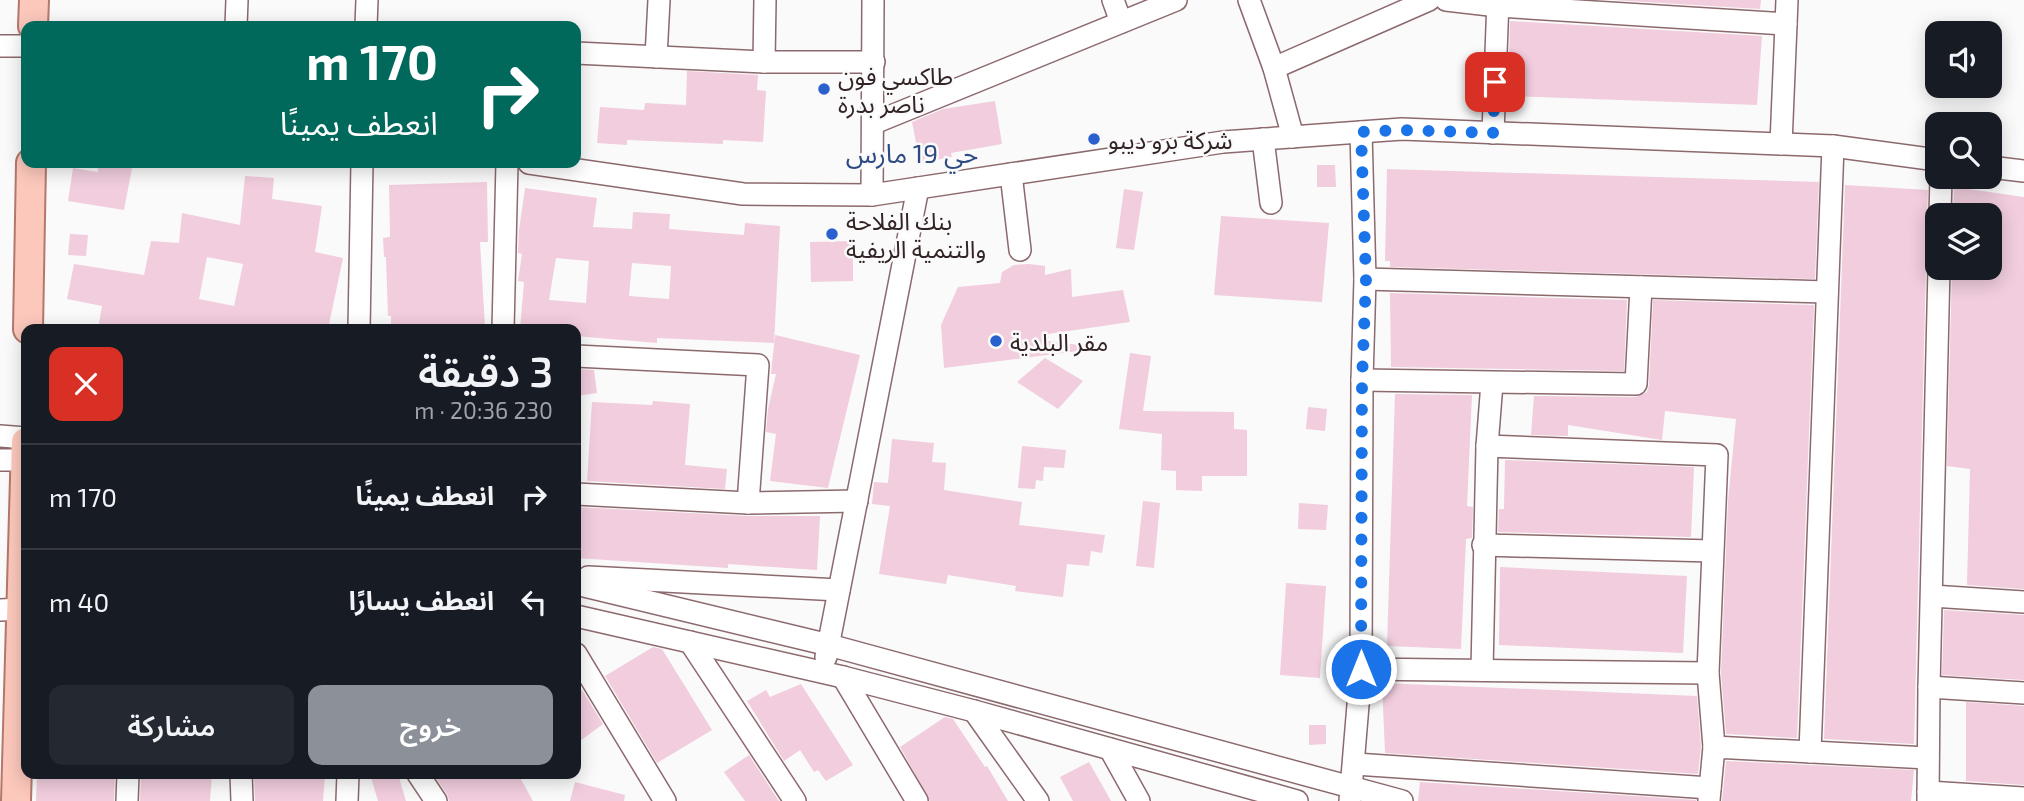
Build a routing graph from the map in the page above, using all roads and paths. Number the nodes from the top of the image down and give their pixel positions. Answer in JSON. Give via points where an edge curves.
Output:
{"nodes":[{"id":1,"x":34,"y":0,"type":"edge"},
{"id":2,"x":237,"y":0,"type":"edge"},
{"id":3,"x":367,"y":0,"type":"edge"},
{"id":4,"x":659,"y":0,"type":"edge"},
{"id":5,"x":765,"y":0,"type":"edge"},
{"id":6,"x":873,"y":0,"type":"edge"},
{"id":7,"x":1113,"y":0,"type":"edge"},
{"id":8,"x":1176,"y":0,"type":"edge"},
{"id":9,"x":1249,"y":0,"type":"edge"},
{"id":10,"x":1429,"y":0,"type":"edge"},
{"id":11,"x":1446,"y":0,"type":"edge"},
{"id":12,"x":1787,"y":0,"type":"edge"},
{"id":13,"x":1498,"y":3,"type":"edge"},
{"id":14,"x":33,"y":21,"type":"edge"},
{"id":15,"x":236,"y":21,"type":"edge"},
{"id":16,"x":366,"y":21,"type":"edge"},
{"id":17,"x":1121,"y":22,"type":"junction"},
{"id":18,"x":1786,"y":24,"type":"junction"},
{"id":19,"x":0,"y":46,"type":"edge"},
{"id":20,"x":21,"y":46,"type":"edge"},
{"id":21,"x":581,"y":53,"type":"edge"},
{"id":22,"x":656,"y":57,"type":"junction"},
{"id":23,"x":764,"y":62,"type":"junction"},
{"id":24,"x":874,"y":62,"type":"junction"},
{"id":25,"x":1273,"y":68,"type":"junction"},
{"id":26,"x":874,"y":123,"type":"junction"},
{"id":27,"x":1361,"y":132,"type":"junction"},
{"id":28,"x":1493,"y":133,"type":"junction"},
{"id":29,"x":1293,"y":137,"type":"junction"},
{"id":30,"x":1263,"y":139,"type":"junction"},
{"id":31,"x":1781,"y":144,"type":"junction"},
{"id":32,"x":1833,"y":146,"type":"junction"},
{"id":33,"x":1925,"y":158,"type":"edge"},
{"id":34,"x":31,"y":168,"type":"edge"},
{"id":35,"x":362,"y":168,"type":"edge"},
{"id":36,"x":507,"y":168,"type":"edge"},
{"id":37,"x":564,"y":168,"type":"edge"},
{"id":38,"x":2002,"y":168,"type":"edge"},
{"id":39,"x":2024,"y":171,"type":"edge"},
{"id":40,"x":1011,"y":174,"type":"junction"},
{"id":41,"x":918,"y":188,"type":"junction"},
{"id":42,"x":872,"y":195,"type":"junction"},
{"id":43,"x":1271,"y":203,"type":"dead end"},
{"id":44,"x":1020,"y":250,"type":"dead end"},
{"id":45,"x":1366,"y":279,"type":"junction"},
{"id":46,"x":1939,"y":280,"type":"edge"},
{"id":47,"x":1641,"y":287,"type":"junction"},
{"id":48,"x":1827,"y":292,"type":"junction"},
{"id":49,"x":28,"y":324,"type":"edge"},
{"id":50,"x":359,"y":324,"type":"edge"},
{"id":51,"x":503,"y":324,"type":"edge"},
{"id":52,"x":581,"y":356,"type":"edge"},
{"id":53,"x":1362,"y":380,"type":"junction"},
{"id":54,"x":1492,"y":383,"type":"junction"},
{"id":55,"x":0,"y":436,"type":"edge"},
{"id":56,"x":21,"y":439,"type":"edge"},
{"id":57,"x":1487,"y":446,"type":"junction"},
{"id":58,"x":0,"y":460,"type":"edge"},
{"id":59,"x":21,"y":460,"type":"edge"},
{"id":60,"x":581,"y":494,"type":"edge"},
{"id":61,"x":857,"y":501,"type":"junction"},
{"id":62,"x":748,"y":503,"type":"junction"},
{"id":63,"x":21,"y":510,"type":"edge"},
{"id":64,"x":1483,"y":545,"type":"junction"},
{"id":65,"x":1712,"y":551,"type":"junction"},
{"id":66,"x":581,"y":577,"type":"edge"},
{"id":67,"x":581,"y":585,"type":"edge"},
{"id":68,"x":839,"y":590,"type":"junction"},
{"id":69,"x":1931,"y":596,"type":"junction"},
{"id":70,"x":2024,"y":602,"type":"edge"},
{"id":71,"x":11,"y":610,"type":"edge"},
{"id":72,"x":581,"y":617,"type":"edge"},
{"id":73,"x":690,"y":642,"type":"junction"},
{"id":74,"x":829,"y":645,"type":"junction"},
{"id":75,"x":581,"y":662,"type":"edge"},
{"id":76,"x":1361,"y":669,"type":"junction"},
{"id":77,"x":1482,"y":670,"type":"junction"},
{"id":78,"x":1708,"y":673,"type":"junction"},
{"id":79,"x":833,"y":675,"type":"junction"},
{"id":80,"x":1928,"y":687,"type":"junction"},
{"id":81,"x":2024,"y":693,"type":"edge"},
{"id":82,"x":974,"y":711,"type":"junction"},
{"id":83,"x":21,"y":722,"type":"edge"},
{"id":84,"x":21,"y":744,"type":"edge"},
{"id":85,"x":1714,"y":747,"type":"junction"},
{"id":86,"x":1110,"y":749,"type":"junction"},
{"id":87,"x":1810,"y":752,"type":"junction"},
{"id":88,"x":1928,"y":758,"type":"junction"},
{"id":89,"x":1355,"y":764,"type":"junction"},
{"id":90,"x":128,"y":779,"type":"edge"},
{"id":91,"x":242,"y":779,"type":"edge"},
{"id":92,"x":348,"y":779,"type":"edge"},
{"id":93,"x":421,"y":779,"type":"edge"},
{"id":94,"x":1351,"y":794,"type":"edge"},
{"id":95,"x":1709,"y":794,"type":"edge"},
{"id":96,"x":1928,"y":796,"type":"edge"},
{"id":97,"x":2024,"y":798,"type":"edge"},
{"id":98,"x":16,"y":801,"type":"edge"},
{"id":99,"x":127,"y":801,"type":"edge"},
{"id":100,"x":242,"y":801,"type":"edge"},
{"id":101,"x":347,"y":801,"type":"edge"},
{"id":102,"x":436,"y":801,"type":"edge"},
{"id":103,"x":665,"y":801,"type":"edge"},
{"id":104,"x":794,"y":801,"type":"edge"},
{"id":105,"x":917,"y":801,"type":"edge"},
{"id":106,"x":1038,"y":801,"type":"edge"},
{"id":107,"x":1139,"y":801,"type":"edge"},
{"id":108,"x":1297,"y":801,"type":"edge"},
{"id":109,"x":1402,"y":801,"type":"edge"}],
"edges":[{"from":1,"to":14,"type":"main road"},
{"from":2,"to":15,"type":"street"},
{"from":3,"to":16,"type":"street"},
{"from":4,"to":22,"type":"street"},
{"from":5,"to":23,"type":"street"},
{"from":6,"to":24,"type":"street"},
{"from":7,"to":17,"type":"street"},
{"from":8,"to":17,"type":"street"},
{"from":9,"to":25,"type":"street"},
{"from":10,"to":25,"type":"street"},
{"from":11,"to":13,"type":"street"},
{"from":12,"to":18,"type":"street"},
{"from":13,"to":18,"type":"street"},
{"from":13,"to":28,"type":"street"},
{"from":17,"to":26,"type":"street"},
{"from":18,"to":31,"type":"street"},
{"from":19,"to":20,"type":"street"},
{"from":21,"to":22,"type":"street"},
{"from":22,"to":23,"type":"street"},
{"from":23,"to":24,"type":"street"},
{"from":24,"to":26,"type":"street"},
{"from":25,"to":29,"type":"street"},
{"from":26,"to":42,"type":"street"},
{"from":27,"to":28,"type":"street"},
{"from":27,"to":29,"type":"street"},
{"from":27,"to":45,"type":"street"},
{"from":28,"to":31,"type":"street"},
{"from":29,"to":30,"type":"street"},
{"from":30,"to":40,"type":"street"},
{"from":30,"to":43,"type":"street"},
{"from":31,"to":32,"type":"street"},
{"from":32,"to":33,"type":"street"},
{"from":32,"to":48,"type":"street"},
{"from":34,"to":49,"type":"main road"},
{"from":35,"to":50,"type":"street"},
{"from":36,"to":51,"type":"street"},
{"from":37,"to":42,"type":"street","via":[[743,194]]},
{"from":38,"to":39,"type":"street"},
{"from":40,"to":41,"type":"street"},
{"from":40,"to":44,"type":"street"},
{"from":41,"to":42,"type":"street"},
{"from":41,"to":61,"type":"street"},
{"from":45,"to":47,"type":"street"},
{"from":45,"to":53,"type":"street"},
{"from":46,"to":69,"type":"street"},
{"from":47,"to":48,"type":"street"},
{"from":47,"to":54,"type":"street","via":[[1636,384]]},
{"from":48,"to":87,"type":"street"},
{"from":52,"to":62,"type":"street","via":[[758,365]]},
{"from":53,"to":54,"type":"street"},
{"from":53,"to":76,"type":"street"},
{"from":54,"to":57,"type":"street"},
{"from":55,"to":56,"type":"street"},
{"from":57,"to":64,"type":"street"},
{"from":57,"to":65,"type":"street","via":[[1717,454]]},
{"from":58,"to":59,"type":"street"},
{"from":60,"to":62,"type":"street"},
{"from":61,"to":62,"type":"street"},
{"from":61,"to":68,"type":"street"},
{"from":63,"to":71,"type":"main road"},
{"from":64,"to":65,"type":"street"},
{"from":64,"to":77,"type":"street"},
{"from":65,"to":78,"type":"street"},
{"from":66,"to":68,"type":"street"},
{"from":67,"to":74,"type":"street"},
{"from":68,"to":74,"type":"street"},
{"from":69,"to":70,"type":"street"},
{"from":69,"to":80,"type":"street"},
{"from":71,"to":83,"type":"main road"},
{"from":72,"to":73,"type":"street"},
{"from":73,"to":79,"type":"street"},
{"from":73,"to":104,"type":"street"},
{"from":74,"to":79,"type":"street"},
{"from":74,"to":94,"type":"street"},
{"from":75,"to":103,"type":"street"},
{"from":76,"to":77,"type":"street"},
{"from":76,"to":89,"type":"street"},
{"from":77,"to":78,"type":"street"},
{"from":78,"to":85,"type":"street"},
{"from":79,"to":82,"type":"street"},
{"from":79,"to":105,"type":"street"},
{"from":80,"to":81,"type":"street"},
{"from":80,"to":88,"type":"street"},
{"from":82,"to":86,"type":"street"},
{"from":82,"to":106,"type":"street"},
{"from":84,"to":98,"type":"main road"},
{"from":85,"to":87,"type":"street"},
{"from":85,"to":95,"type":"street"},
{"from":86,"to":107,"type":"street"},
{"from":86,"to":108,"type":"street"},
{"from":87,"to":88,"type":"street"},
{"from":88,"to":96,"type":"street"},
{"from":89,"to":94,"type":"street"},
{"from":89,"to":95,"type":"street"},
{"from":90,"to":99,"type":"street"},
{"from":91,"to":100,"type":"street"},
{"from":92,"to":101,"type":"street"},
{"from":93,"to":102,"type":"street"},
{"from":94,"to":109,"type":"street"},
{"from":96,"to":97,"type":"street"}]}
